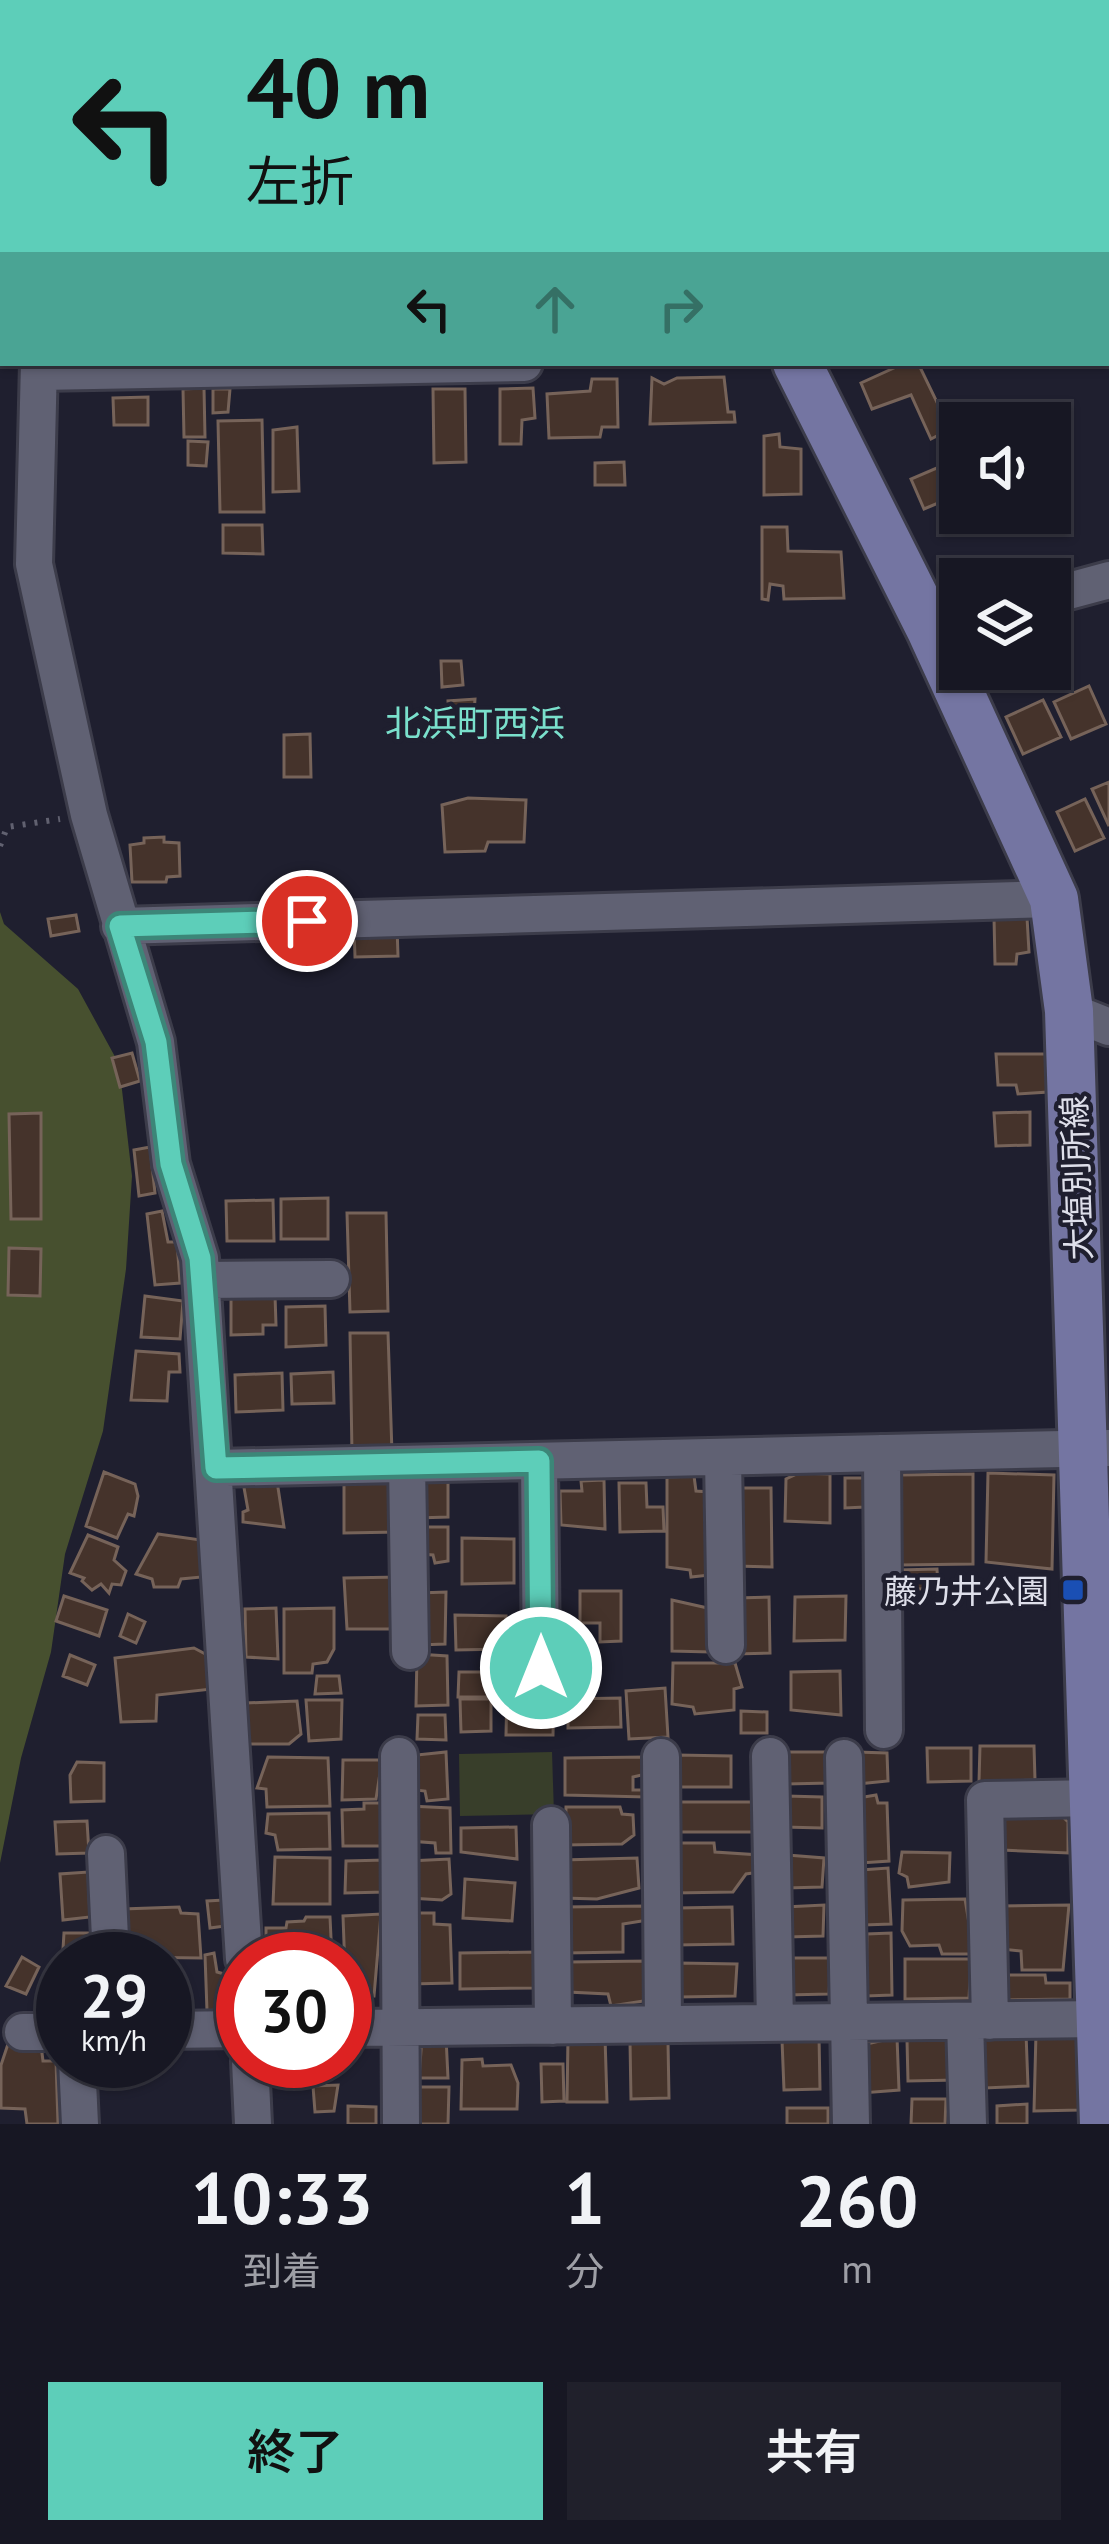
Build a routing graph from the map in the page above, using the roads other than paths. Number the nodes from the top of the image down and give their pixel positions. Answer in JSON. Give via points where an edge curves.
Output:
{"nodes":[{"id":1,"x":210,"y":366,"type":"edge"},
{"id":2,"x":799,"y":366,"type":"edge"},
{"id":3,"x":39,"y":368,"type":"edge"},
{"id":4,"x":1109,"y":580,"type":"edge"},
{"id":5,"x":1071,"y":590,"type":"edge"},
{"id":6,"x":939,"y":614,"type":"edge"},
{"id":7,"x":971,"y":690,"type":"edge"},
{"id":8,"x":1054,"y":899,"type":"junction"},
{"id":9,"x":120,"y":926,"type":"junction"},
{"id":10,"x":1089,"y":1019,"type":"edge"},
{"id":11,"x":331,"y":1279,"type":"dead end"},
{"id":12,"x":203,"y":1280,"type":"junction"},
{"id":13,"x":1098,"y":1448,"type":"edge"},
{"id":14,"x":882,"y":1454,"type":"junction"},
{"id":15,"x":723,"y":1457,"type":"junction"},
{"id":16,"x":539,"y":1461,"type":"junction"},
{"id":17,"x":407,"y":1464,"type":"junction"},
{"id":18,"x":216,"y":1468,"type":"junction"},
{"id":19,"x":726,"y":1645,"type":"dead end"},
{"id":20,"x":410,"y":1651,"type":"dead end"},
{"id":21,"x":517,"y":1668,"type":"dead end"},
{"id":22,"x":884,"y":1730,"type":"dead end"},
{"id":23,"x":399,"y":1756,"type":"dead end"},
{"id":24,"x":770,"y":1756,"type":"dead end"},
{"id":25,"x":661,"y":1757,"type":"dead end"},
{"id":26,"x":844,"y":1759,"type":"dead end"},
{"id":27,"x":1095,"y":1798,"type":"junction"},
{"id":28,"x":551,"y":1826,"type":"dead end"},
{"id":29,"x":106,"y":1854,"type":"dead end"},
{"id":30,"x":110,"y":1932,"type":"edge"},
{"id":31,"x":242,"y":1932,"type":"edge"},
{"id":32,"x":1101,"y":2019,"type":"junction"},
{"id":33,"x":977,"y":2021,"type":"junction"},
{"id":34,"x":850,"y":2022,"type":"junction"},
{"id":35,"x":775,"y":2023,"type":"junction"},
{"id":36,"x":663,"y":2024,"type":"junction"},
{"id":37,"x":553,"y":2026,"type":"junction"},
{"id":38,"x":372,"y":2028,"type":"edge"},
{"id":39,"x":400,"y":2028,"type":"junction"},
{"id":40,"x":23,"y":2032,"type":"dead end"},
{"id":41,"x":36,"y":2032,"type":"edge"},
{"id":42,"x":78,"y":2088,"type":"edge"},
{"id":43,"x":252,"y":2088,"type":"edge"},
{"id":44,"x":80,"y":2124,"type":"edge"},
{"id":45,"x":254,"y":2124,"type":"edge"},
{"id":46,"x":401,"y":2124,"type":"edge"},
{"id":47,"x":851,"y":2124,"type":"edge"},
{"id":48,"x":968,"y":2124,"type":"edge"},
{"id":49,"x":1104,"y":2124,"type":"edge"}],
"edges":[{"from":1,"to":3,"type":"street"},
{"from":2,"to":6,"type":"main road","name":"大塩別所線"},
{"from":3,"to":9,"type":"street","via":[[34,564]]},
{"from":4,"to":5,"type":"street"},
{"from":7,"to":8,"type":"main road","name":"大塩別所線"},
{"from":8,"to":9,"type":"street"},
{"from":8,"to":10,"type":"main road","name":"大塩別所線"},
{"from":9,"to":12,"type":"street","via":[[156,1042],[171,1164]]},
{"from":10,"to":13,"type":"main road","name":"大塩別所線"},
{"from":11,"to":12,"type":"street"},
{"from":12,"to":18,"type":"street"},
{"from":13,"to":14,"type":"street"},
{"from":13,"to":27,"type":"main road","name":"大塩別所線"},
{"from":14,"to":15,"type":"street"},
{"from":14,"to":22,"type":"street"},
{"from":15,"to":16,"type":"street"},
{"from":15,"to":19,"type":"street"},
{"from":16,"to":17,"type":"street"},
{"from":16,"to":21,"type":"street","via":[[541,1668]]},
{"from":17,"to":18,"type":"street"},
{"from":17,"to":20,"type":"street"},
{"from":18,"to":31,"type":"street"},
{"from":23,"to":39,"type":"street"},
{"from":24,"to":35,"type":"street"},
{"from":25,"to":36,"type":"street"},
{"from":26,"to":34,"type":"street"},
{"from":27,"to":32,"type":"main road","name":"大塩別所線"},
{"from":27,"to":33,"type":"street","via":[[985,1800]]},
{"from":28,"to":37,"type":"street"},
{"from":29,"to":30,"type":"street"},
{"from":32,"to":33,"type":"street"},
{"from":32,"to":49,"type":"main road","name":"大塩別所線"},
{"from":33,"to":34,"type":"street"},
{"from":33,"to":48,"type":"street"},
{"from":34,"to":35,"type":"street"},
{"from":34,"to":47,"type":"street"},
{"from":35,"to":36,"type":"street"},
{"from":36,"to":37,"type":"street"},
{"from":37,"to":39,"type":"street"},
{"from":38,"to":39,"type":"street"},
{"from":39,"to":46,"type":"street"},
{"from":40,"to":41,"type":"street"},
{"from":42,"to":44,"type":"street"},
{"from":43,"to":45,"type":"street"}]}
